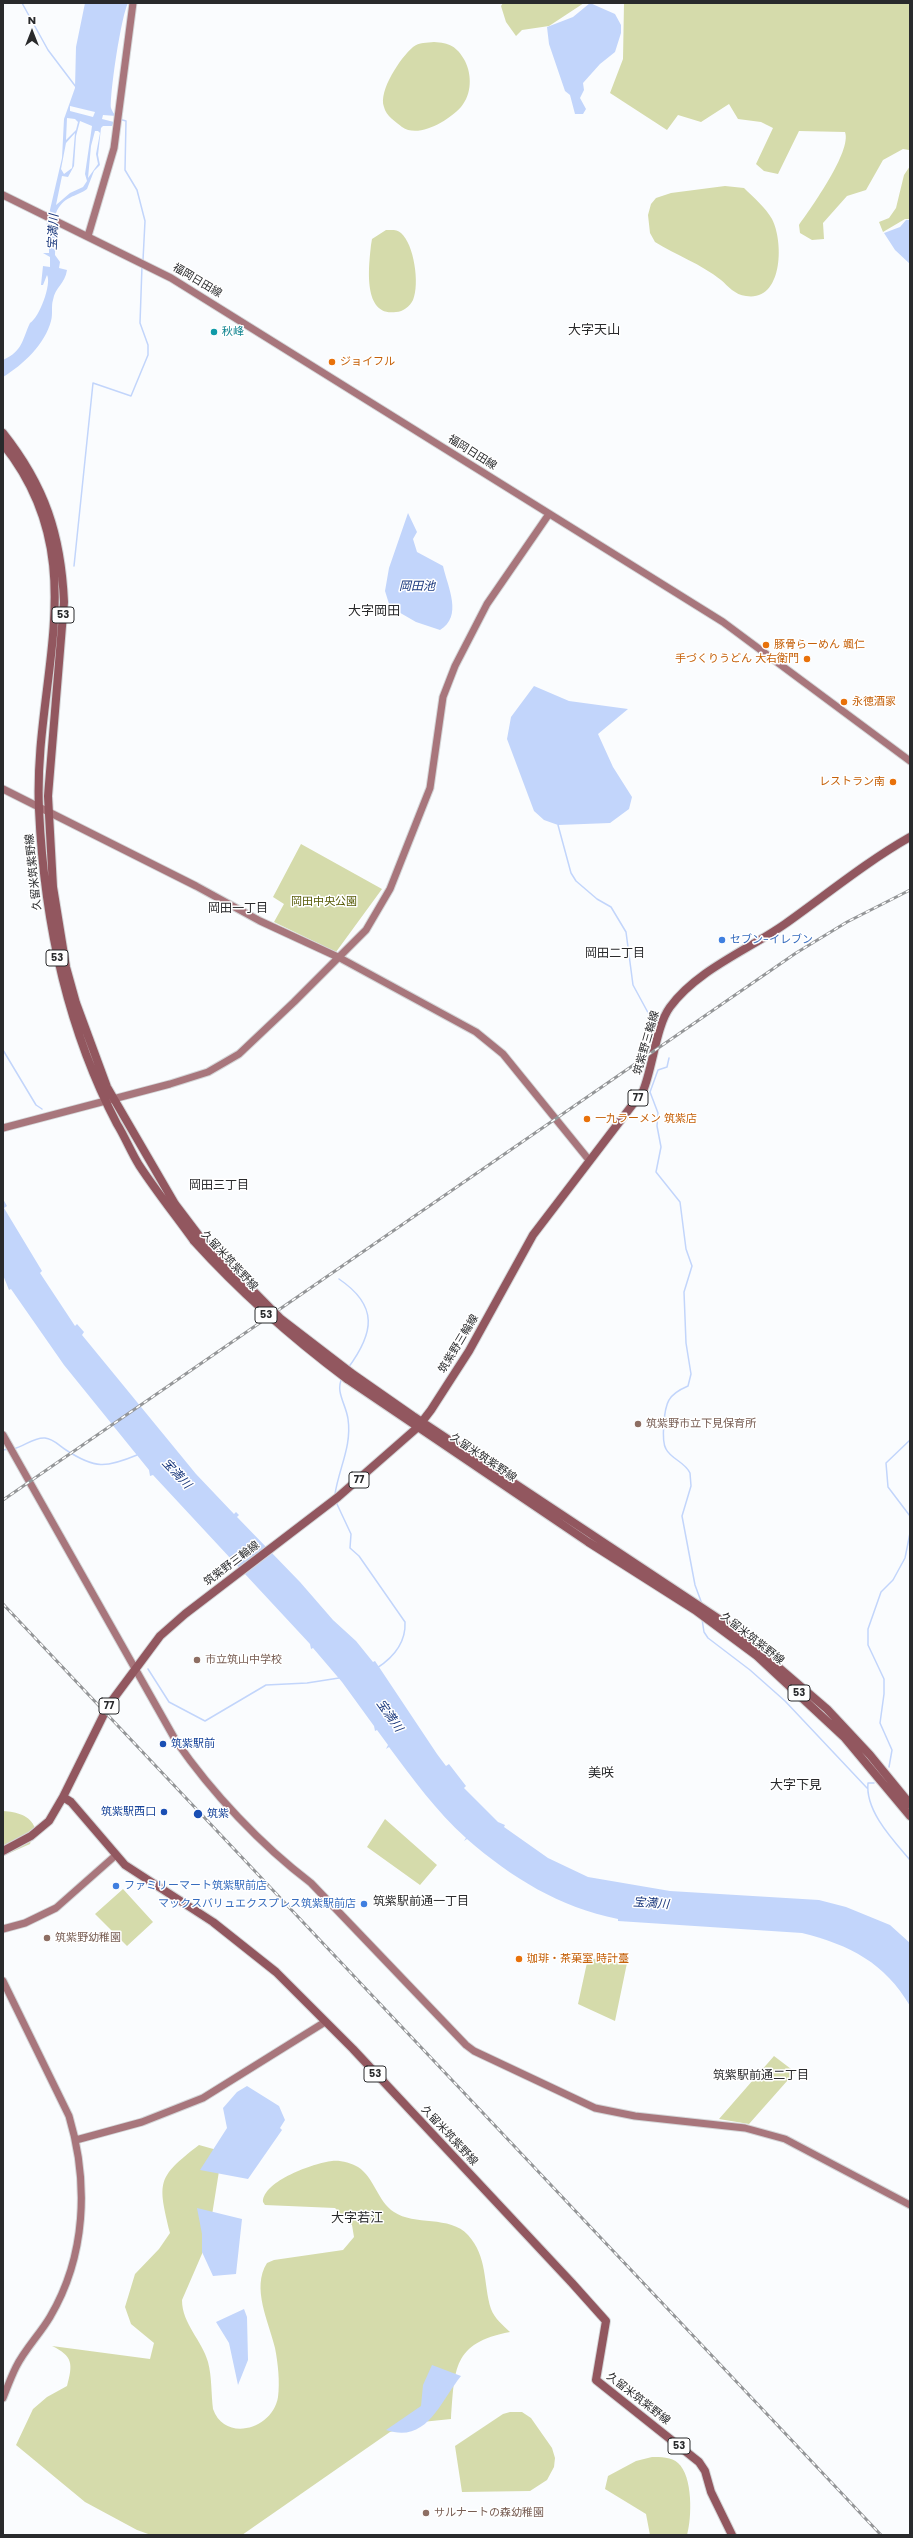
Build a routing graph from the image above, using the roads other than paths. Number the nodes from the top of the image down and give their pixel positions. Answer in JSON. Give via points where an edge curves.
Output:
{"nodes":[{"id":1,"x":133,"y":3,"type":"edge"},
{"id":2,"x":3,"y":195,"type":"edge"},
{"id":3,"x":85,"y":236,"type":"junction"},
{"id":4,"x":3,"y":433,"type":"edge"},
{"id":5,"x":3,"y":444,"type":"edge"},
{"id":6,"x":549,"y":514,"type":"junction"},
{"id":7,"x":910,"y":760,"type":"edge"},
{"id":8,"x":3,"y":789,"type":"edge"},
{"id":9,"x":39,"y":808,"type":"junction"},
{"id":10,"x":48,"y":812,"type":"junction"},
{"id":11,"x":910,"y":837,"type":"edge"},
{"id":12,"x":340,"y":958,"type":"junction"},
{"id":13,"x":114,"y":1099,"type":"junction"},
{"id":14,"x":106,"y":1102,"type":"junction"},
{"id":15,"x":3,"y":1128,"type":"edge"},
{"id":16,"x":589,"y":1160,"type":"junction"},
{"id":17,"x":197,"y":1239,"type":"junction"},
{"id":18,"x":420,"y":1424,"type":"junction"},
{"id":19,"x":3,"y":1435,"type":"edge"},
{"id":20,"x":135,"y":1667,"type":"junction"},
{"id":21,"x":63,"y":1798,"type":"junction"},
{"id":22,"x":910,"y":1804,"type":"edge"},
{"id":23,"x":910,"y":1816,"type":"edge"},
{"id":24,"x":3,"y":1851,"type":"edge"},
{"id":25,"x":116,"y":1855,"type":"junction"},
{"id":26,"x":3,"y":1929,"type":"edge"},
{"id":27,"x":3,"y":1981,"type":"edge"},
{"id":28,"x":325,"y":2022,"type":"junction"},
{"id":29,"x":76,"y":2140,"type":"junction"},
{"id":30,"x":910,"y":2205,"type":"edge"},
{"id":31,"x":3,"y":2398,"type":"edge"},
{"id":32,"x":732,"y":2535,"type":"edge"}],
"edges":[{"from":1,"to":3,"type":"street","via":[[114,148]]},
{"from":2,"to":3,"type":"street","name":"福岡日田線"},
{"from":3,"to":6,"type":"street","name":"福岡日田線","via":[[171,278]]},
{"from":4,"to":10,"type":"main road","name":"久留米筑紫野線","number":"53","via":[[38,485],[58,539],[63,571],[64,602],[53,715]]},
{"from":5,"to":9,"type":"main road","name":"久留米筑紫野線","number":"53","via":[[23,473],[42,511],[51,540],[56,571],[56,603]]},
{"from":6,"to":7,"type":"street","name":"福岡日田線","via":[[723,622]]},
{"from":6,"to":12,"type":"street","via":[[487,604],[455,666],[442,704],[430,788],[417,824],[377,914]]},
{"from":8,"to":9,"type":"street"},
{"from":9,"to":10,"type":"street"},
{"from":9,"to":14,"type":"main road","name":"久留米筑紫野線","number":"53","via":[[44,888],[59,966],[78,1033]]},
{"from":10,"to":12,"type":"street"},
{"from":10,"to":13,"type":"main road","name":"久留米筑紫野線","number":"53","via":[[53,887],[66,966],[76,1003],[107,1087]]},
{"from":11,"to":16,"type":"main road","name":"筑紫野三輪線","number":"77","via":[[784,925],[716,967],[680,995],[669,1008],[661,1028],[643,1091]]},
{"from":12,"to":13,"type":"street","via":[[239,1054],[228,1061],[208,1072]]},
{"from":12,"to":16,"type":"street","via":[[454,1019],[491,1044]]},
{"from":13,"to":14,"type":"street"},
{"from":13,"to":17,"type":"main road","name":"久留米筑紫野線","number":"53"},
{"from":14,"to":15,"type":"street"},
{"from":14,"to":17,"type":"main road","name":"久留米筑紫野線","number":"53","via":[[138,1164]]},
{"from":16,"to":18,"type":"main road","name":"筑紫野三輪線","number":"77","via":[[533,1236],[469,1351]]},
{"from":17,"to":18,"type":"main road","name":"久留米筑紫野線","number":"53","bridge":true,"via":[[281,1319],[349,1375]]},
{"from":18,"to":20,"type":"main road","name":"筑紫野三輪線","number":"77","via":[[382,1460],[173,1624]]},
{"from":18,"to":22,"type":"main road","name":"久留米筑紫野線","number":"53","via":[[734,1629],[827,1709],[870,1755]]},
{"from":18,"to":23,"type":"main road","name":"久留米筑紫野線","number":"53","via":[[588,1542],[695,1610],[756,1656],[844,1737]]},
{"from":19,"to":20,"type":"street"},
{"from":20,"to":21,"type":"main road","name":"筑紫野三輪線","number":"77","via":[[104,1714]]},
{"from":20,"to":30,"type":"street","via":[[176,1741],[199,1774],[285,1864],[311,1883],[452,2032],[474,2051],[595,2108],[635,2116],[745,2128],[785,2139]]},
{"from":21,"to":24,"type":"main road","name":"筑紫野三輪線","number":"77","via":[[49,1821],[31,1836]]},
{"from":21,"to":25,"type":"main road","name":"久留米筑紫野線","number":"53","via":[[70,1802]]},
{"from":25,"to":26,"type":"street","via":[[56,1908],[25,1923]]},
{"from":25,"to":28,"type":"main road","name":"久留米筑紫野線","number":"53","via":[[125,1865],[213,1922],[252,1952]]},
{"from":27,"to":29,"type":"street","via":[[58,2089]]},
{"from":28,"to":29,"type":"street","via":[[203,2098],[142,2122]]},
{"from":28,"to":32,"type":"main road","name":"久留米筑紫野線","number":"53","via":[[606,2321],[596,2380],[699,2462]]},
{"from":29,"to":31,"type":"street","via":[[82,2209],[70,2274],[50,2317],[16,2366]]}]}
